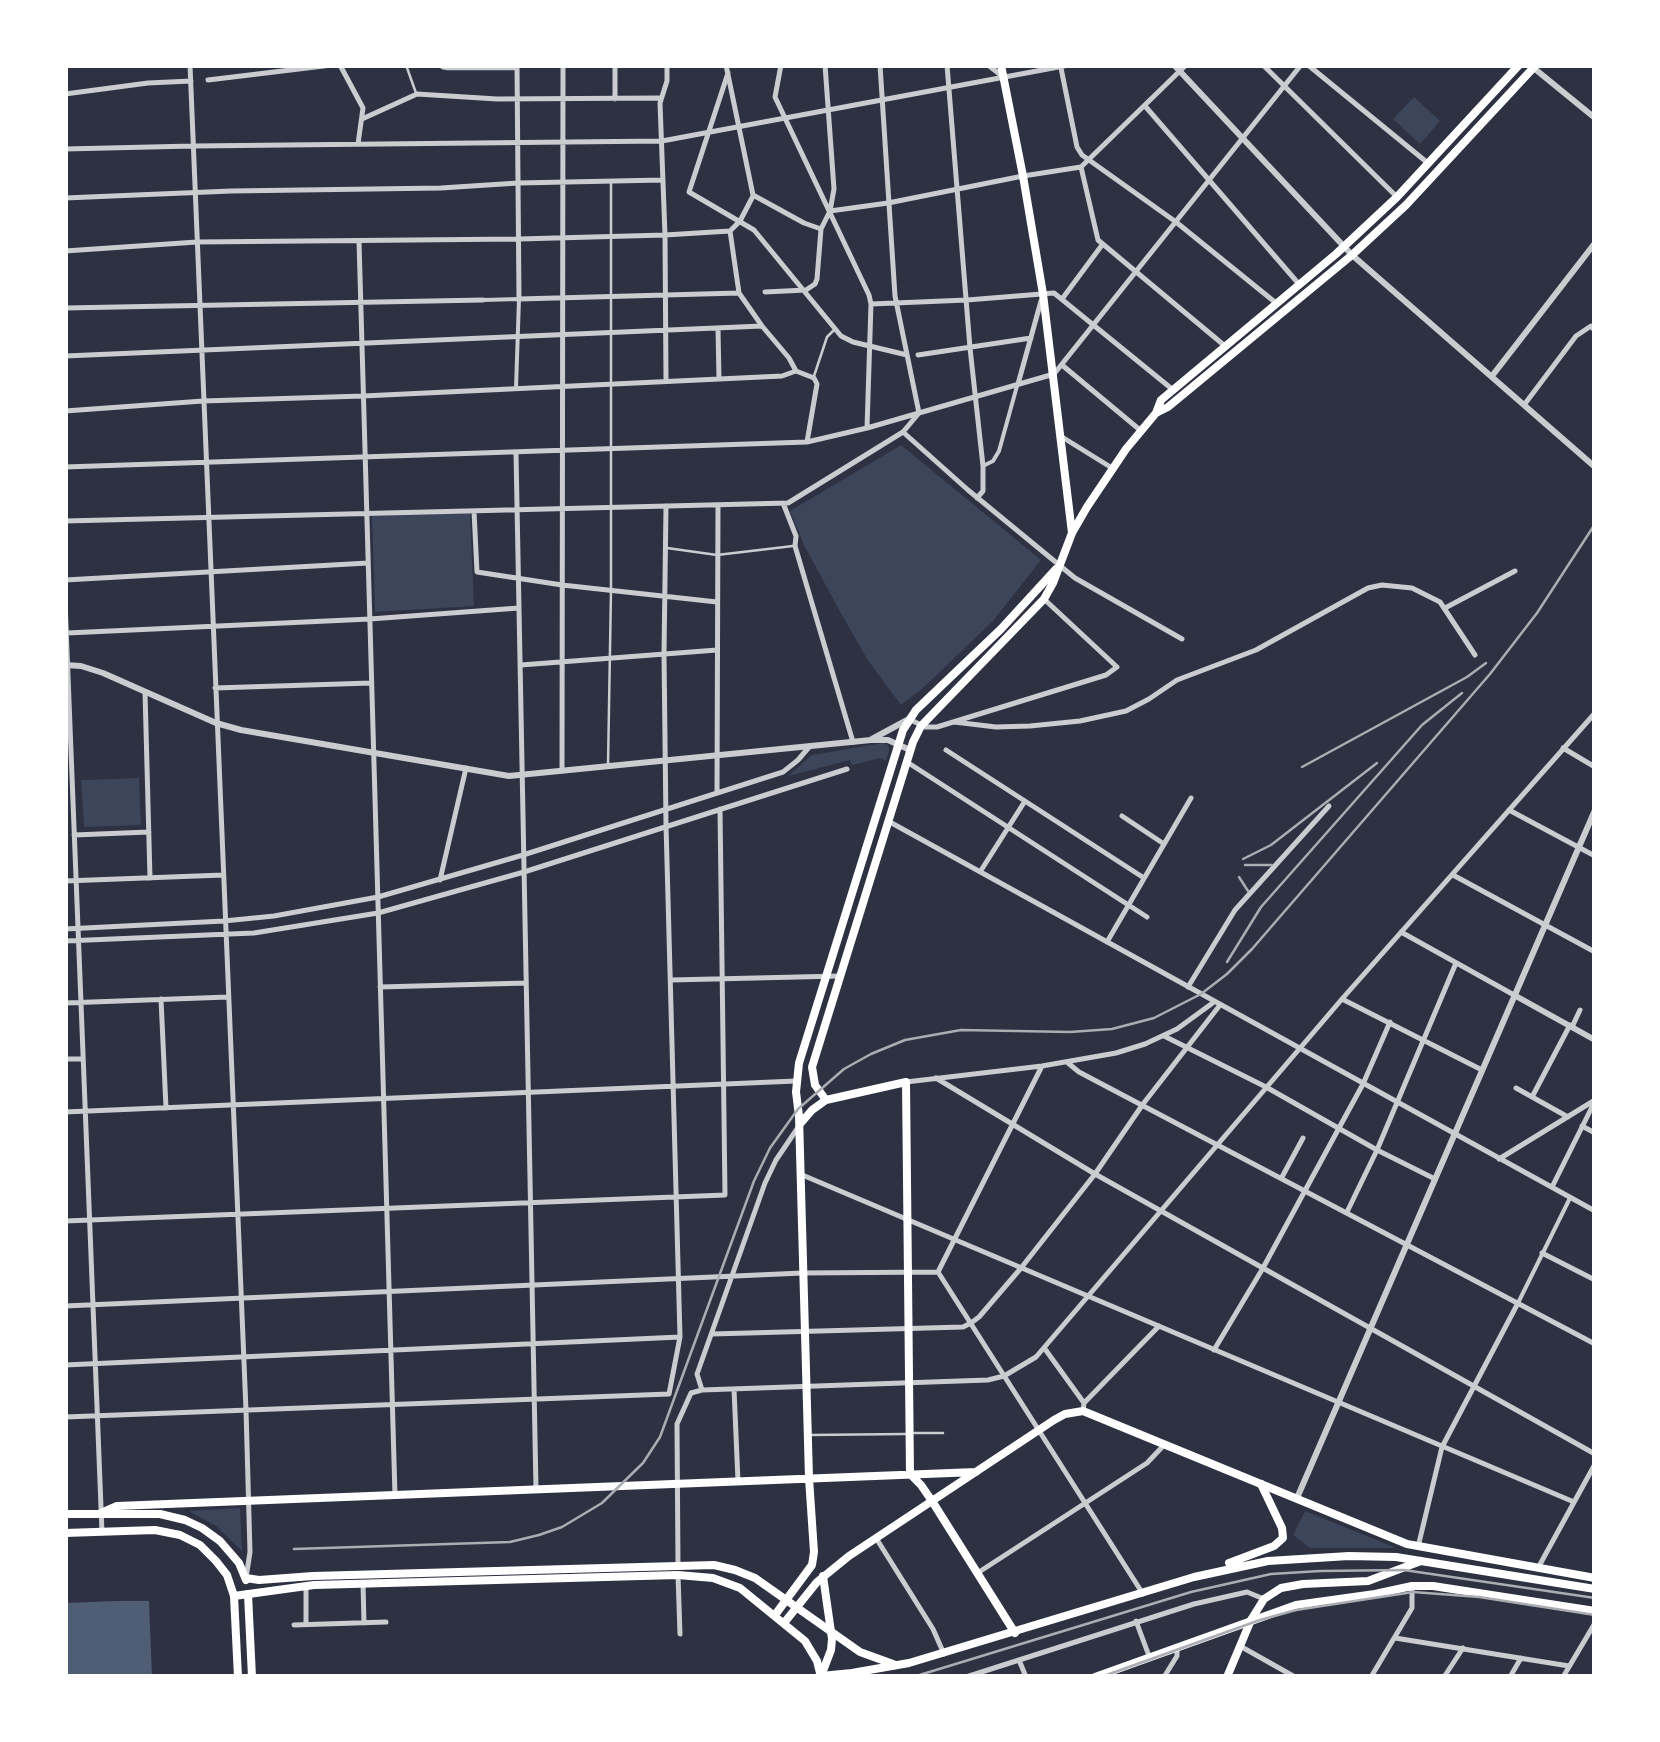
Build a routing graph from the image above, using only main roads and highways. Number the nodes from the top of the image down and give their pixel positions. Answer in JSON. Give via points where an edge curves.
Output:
{"nodes":[{"id":1,"x":1001,"y":65,"type":"edge"},
{"id":2,"x":1520,"y":65,"type":"edge"},
{"id":3,"x":1533,"y":66,"type":"edge"},
{"id":4,"x":1156,"y":413,"type":"junction"},
{"id":5,"x":1072,"y":533,"type":"junction"},
{"id":6,"x":1059,"y":566,"type":"junction"},
{"id":7,"x":826,"y":1100,"type":"junction"},
{"id":8,"x":799,"y":1126,"type":"junction"},
{"id":9,"x":976,"y":1472,"type":"junction"},
{"id":10,"x":910,"y":1474,"type":"junction"},
{"id":11,"x":809,"y":1478,"type":"junction"},
{"id":12,"x":1260,"y":1484,"type":"junction"},
{"id":13,"x":932,"y":1501,"type":"junction"},
{"id":14,"x":101,"y":1513,"type":"junction"},
{"id":15,"x":65,"y":1514,"type":"edge"},
{"id":16,"x":65,"y":1533,"type":"edge"},
{"id":17,"x":1426,"y":1560,"type":"junction"},
{"id":18,"x":678,"y":1570,"type":"junction"},
{"id":19,"x":823,"y":1576,"type":"junction"},
{"id":20,"x":1194,"y":1577,"type":"junction"},
{"id":21,"x":246,"y":1578,"type":"junction"},
{"id":22,"x":1595,"y":1578,"type":"edge"},
{"id":23,"x":1595,"y":1589,"type":"edge"},
{"id":24,"x":248,"y":1594,"type":"junction"},
{"id":25,"x":234,"y":1596,"type":"junction"},
{"id":26,"x":786,"y":1600,"type":"junction"},
{"id":27,"x":796,"y":1608,"type":"junction"},
{"id":28,"x":1595,"y":1610,"type":"edge"},
{"id":29,"x":774,"y":1615,"type":"junction"},
{"id":30,"x":1251,"y":1620,"type":"junction"},
{"id":31,"x":784,"y":1623,"type":"junction"},
{"id":32,"x":832,"y":1633,"type":"junction"},
{"id":33,"x":1015,"y":1633,"type":"junction"},
{"id":34,"x":902,"y":1665,"type":"junction"},
{"id":35,"x":821,"y":1676,"type":"edge"},
{"id":36,"x":238,"y":1677,"type":"edge"},
{"id":37,"x":252,"y":1677,"type":"edge"},
{"id":38,"x":1095,"y":1677,"type":"edge"},
{"id":39,"x":1227,"y":1677,"type":"edge"}],
"edges":[{"from":1,"to":5,"type":"main road","via":[[1043,294]]},
{"from":2,"to":4,"type":"main road","via":[[1397,197],[1172,389]]},
{"from":3,"to":4,"type":"main road","via":[[1352,255]]},
{"from":4,"to":5,"type":"main road"},
{"from":5,"to":6,"type":"main road"},
{"from":6,"to":7,"type":"main road","via":[[1044,599],[921,726],[910,750],[812,1066]]},
{"from":6,"to":8,"type":"main road","via":[[909,719],[897,744],[799,1064]]},
{"from":7,"to":8,"type":"main road"},
{"from":7,"to":10,"type":"main road","via":[[906,1082]]},
{"from":8,"to":11,"type":"main road"},
{"from":9,"to":10,"type":"main road"},
{"from":9,"to":12,"type":"main road","via":[[1083,1407]]},
{"from":9,"to":13,"type":"main road"},
{"from":10,"to":11,"type":"main road"},
{"from":10,"to":13,"type":"main road"},
{"from":11,"to":14,"type":"main road","via":[[118,1506]]},
{"from":11,"to":26,"type":"main road","via":[[814,1559]]},
{"from":12,"to":20,"type":"main road","via":[[1284,1531],[1282,1540]]},
{"from":12,"to":22,"type":"main road","via":[[1418,1546]]},
{"from":13,"to":19,"type":"main road"},
{"from":13,"to":33,"type":"main road"},
{"from":14,"to":15,"type":"main road"},
{"from":14,"to":21,"type":"main road","via":[[160,1514],[193,1523],[226,1548]]},
{"from":16,"to":25,"type":"main road","via":[[161,1530],[188,1538],[216,1560]]},
{"from":17,"to":20,"type":"main road","via":[[1289,1558]]},
{"from":17,"to":23,"type":"main road"},
{"from":17,"to":30,"type":"main road","via":[[1368,1581],[1276,1590]]},
{"from":18,"to":21,"type":"main road"},
{"from":18,"to":24,"type":"main road"},
{"from":18,"to":26,"type":"main road","via":[[735,1570]]},
{"from":18,"to":29,"type":"main road","via":[[730,1583]]},
{"from":19,"to":27,"type":"main road"},
{"from":19,"to":32,"type":"main road"},
{"from":20,"to":33,"type":"main road"},
{"from":21,"to":24,"type":"main road"},
{"from":24,"to":25,"type":"main road"},
{"from":24,"to":37,"type":"main road"},
{"from":25,"to":36,"type":"main road"},
{"from":26,"to":27,"type":"main road"},
{"from":26,"to":29,"type":"main road"},
{"from":27,"to":31,"type":"main road"},
{"from":27,"to":32,"type":"main road"},
{"from":28,"to":30,"type":"main road","via":[[1412,1586]]},
{"from":29,"to":31,"type":"main road"},
{"from":30,"to":38,"type":"main road"},
{"from":30,"to":39,"type":"main road"},
{"from":31,"to":35,"type":"main road","via":[[810,1647]]},
{"from":32,"to":34,"type":"main road","via":[[867,1656]]},
{"from":32,"to":35,"type":"main road"},
{"from":33,"to":34,"type":"main road"},
{"from":34,"to":35,"type":"main road"}]}
